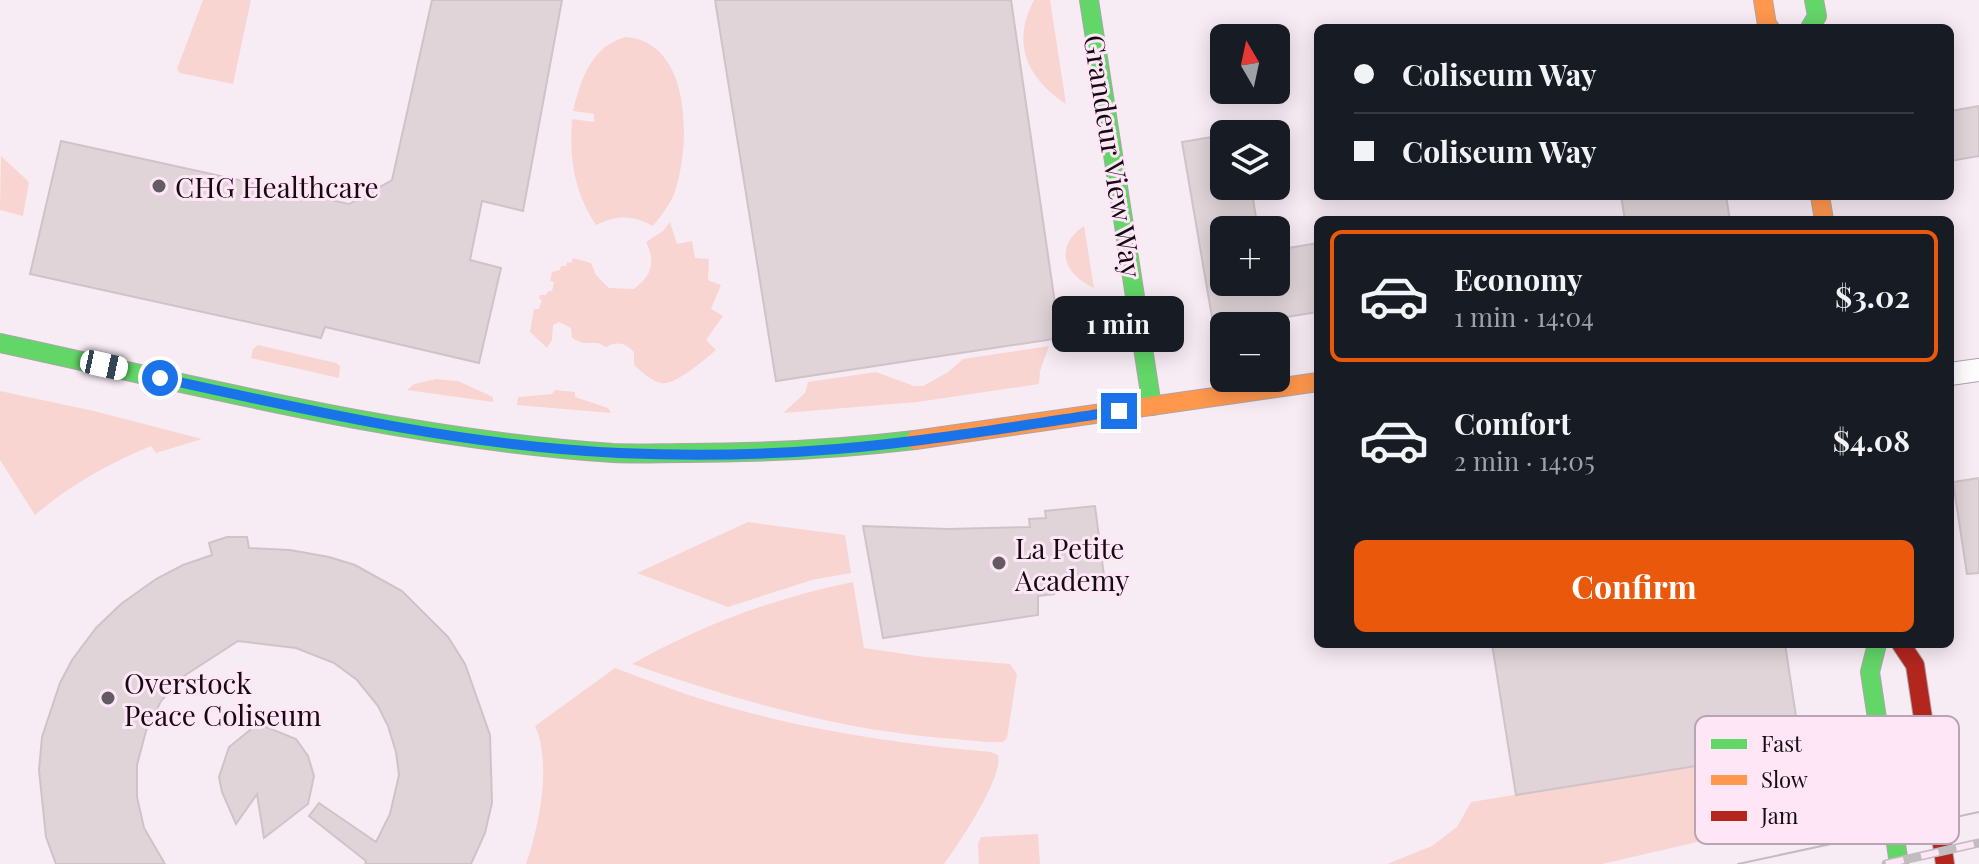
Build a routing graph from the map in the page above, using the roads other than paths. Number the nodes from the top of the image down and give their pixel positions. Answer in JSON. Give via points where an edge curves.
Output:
{"nodes":[{"id":1,"x":1089,"y":0,"type":"edge"},
{"id":2,"x":1763,"y":0,"type":"edge"},
{"id":3,"x":1814,"y":0,"type":"edge"},
{"id":4,"x":1767,"y":24,"type":"edge"},
{"id":5,"x":1812,"y":24,"type":"edge"},
{"id":6,"x":0,"y":343,"type":"edge"},
{"id":7,"x":1979,"y":370,"type":"edge"},
{"id":8,"x":1954,"y":373,"type":"edge"},
{"id":9,"x":1314,"y":383,"type":"edge"},
{"id":10,"x":1152,"y":406,"type":"junction"},
{"id":11,"x":1876,"y":648,"type":"edge"},
{"id":12,"x":1904,"y":648,"type":"edge"},
{"id":13,"x":1877,"y":716,"type":"edge"},
{"id":14,"x":1923,"y":716,"type":"edge"},
{"id":15,"x":1896,"y":844,"type":"edge"},
{"id":16,"x":1942,"y":844,"type":"edge"},
{"id":17,"x":1899,"y":864,"type":"edge"},
{"id":18,"x":1945,"y":864,"type":"edge"}],
"edges":[{"from":1,"to":10,"type":"street","name":"Grandeur View Way"},
{"from":2,"to":4,"type":"street"},
{"from":3,"to":5,"type":"street","via":[[1817,16]]},
{"from":6,"to":10,"type":"street","via":[[343,417],[503,443],[616,453],[836,449]]},
{"from":7,"to":8,"type":"street"},
{"from":9,"to":10,"type":"street"},
{"from":11,"to":13,"type":"street","via":[[1870,672]]},
{"from":12,"to":14,"type":"street","via":[[1915,665]]},
{"from":15,"to":17,"type":"street"},
{"from":16,"to":18,"type":"street"}]}
